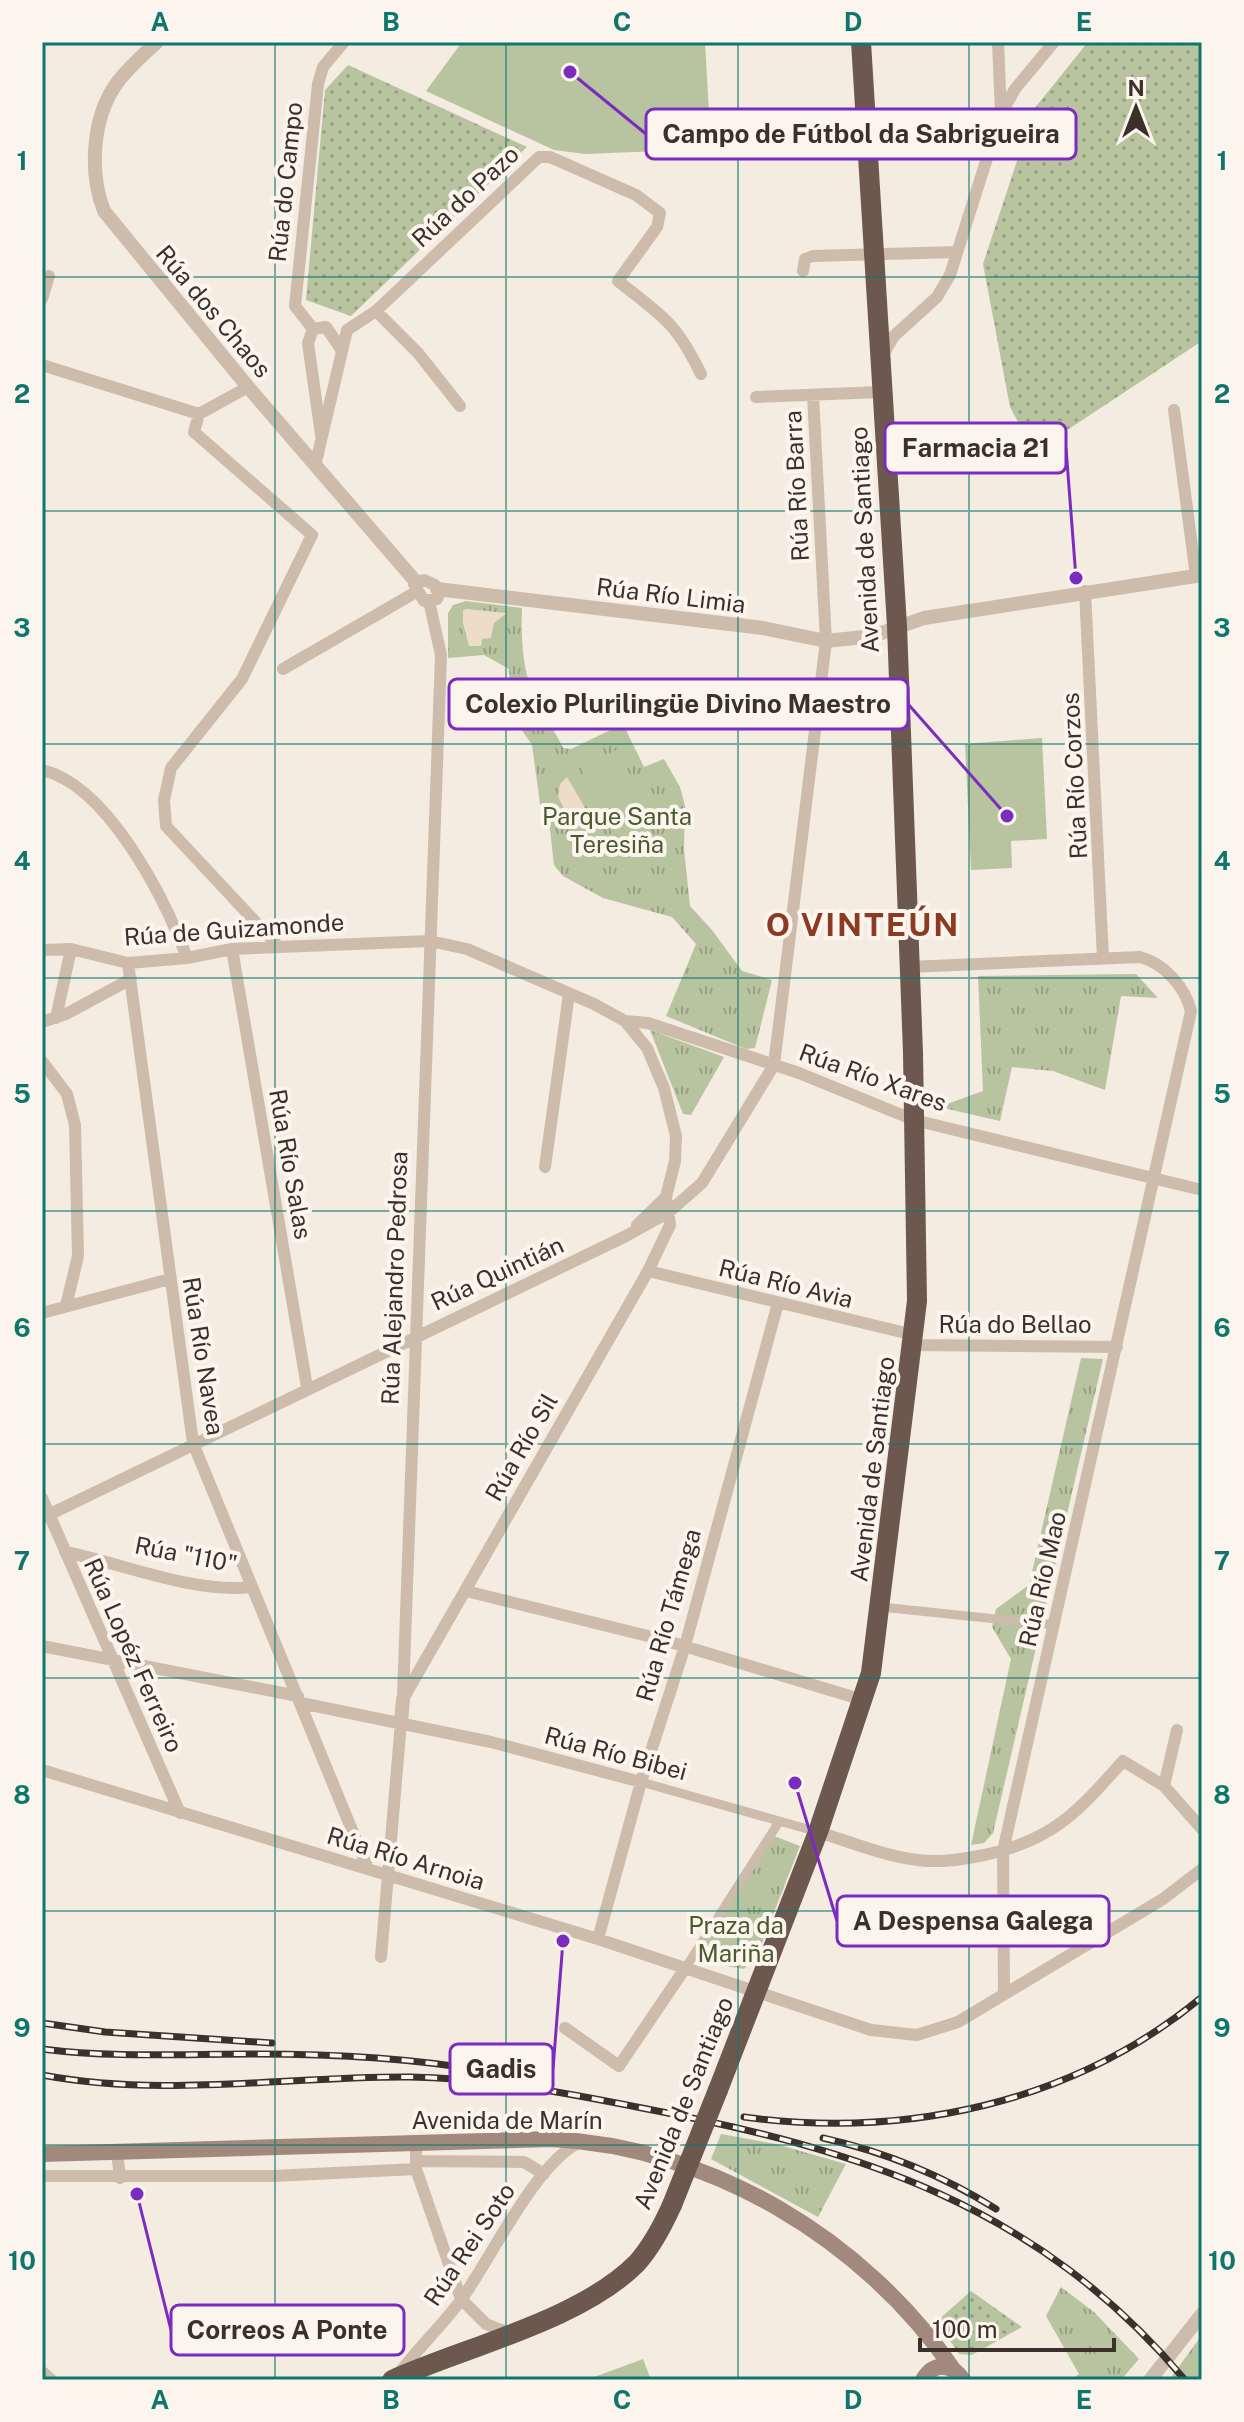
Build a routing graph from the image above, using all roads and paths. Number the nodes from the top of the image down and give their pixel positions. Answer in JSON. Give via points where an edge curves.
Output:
{"nodes":[{"id":1,"x":157,"y":42,"type":"edge"},
{"id":2,"x":344,"y":42,"type":"edge"},
{"id":3,"x":861,"y":42,"type":"edge"},
{"id":4,"x":998,"y":42,"type":"edge"},
{"id":5,"x":1054,"y":42,"type":"edge"},
{"id":6,"x":1001,"y":114,"type":"junction"},
{"id":7,"x":957,"y":252,"type":"junction"},
{"id":8,"x":873,"y":255,"type":"junction"},
{"id":9,"x":803,"y":271,"type":"dead end"},
{"id":10,"x":49,"y":276,"type":"dead end"},
{"id":11,"x":42,"y":299,"type":"edge"},
{"id":12,"x":376,"y":311,"type":"junction"},
{"id":13,"x":356,"y":325,"type":"junction"},
{"id":14,"x":326,"y":327,"type":"junction"},
{"id":15,"x":313,"y":329,"type":"junction"},
{"id":16,"x":342,"y":354,"type":"junction"},
{"id":17,"x":878,"y":364,"type":"junction"},
{"id":18,"x":42,"y":365,"type":"edge"},
{"id":19,"x":701,"y":374,"type":"dead end"},
{"id":20,"x":248,"y":387,"type":"junction"},
{"id":21,"x":880,"y":392,"type":"junction"},
{"id":22,"x":813,"y":395,"type":"junction"},
{"id":23,"x":756,"y":397,"type":"dead end"},
{"id":24,"x":460,"y":406,"type":"dead end"},
{"id":25,"x":1174,"y":410,"type":"dead end"},
{"id":26,"x":199,"y":414,"type":"junction"},
{"id":27,"x":322,"y":441,"type":"junction"},
{"id":28,"x":316,"y":462,"type":"junction"},
{"id":29,"x":1199,"y":576,"type":"edge"},
{"id":30,"x":416,"y":587,"type":"junction"},
{"id":31,"x":1085,"y":591,"type":"junction"},
{"id":32,"x":433,"y":595,"type":"junction"},
{"id":33,"x":897,"y":626,"type":"junction"},
{"id":34,"x":826,"y":641,"type":"junction"},
{"id":35,"x":283,"y":669,"type":"dead end"},
{"id":36,"x":42,"y":770,"type":"edge"},
{"id":37,"x":430,"y":941,"type":"junction"},
{"id":38,"x":278,"y":946,"type":"junction"},
{"id":39,"x":71,"y":949,"type":"junction"},
{"id":40,"x":232,"y":949,"type":"junction"},
{"id":41,"x":42,"y":950,"type":"edge"},
{"id":42,"x":187,"y":958,"type":"junction"},
{"id":43,"x":1103,"y":958,"type":"junction"},
{"id":44,"x":128,"y":963,"type":"junction"},
{"id":45,"x":909,"y":967,"type":"junction"},
{"id":46,"x":131,"y":979,"type":"junction"},
{"id":47,"x":569,"y":994,"type":"junction"},
{"id":48,"x":56,"y":1018,"type":"junction"},
{"id":49,"x":625,"y":1021,"type":"junction"},
{"id":50,"x":42,"y":1022,"type":"edge"},
{"id":51,"x":42,"y":1061,"type":"edge"},
{"id":52,"x":774,"y":1065,"type":"junction"},
{"id":53,"x":914,"y":1120,"type":"junction"},
{"id":54,"x":545,"y":1167,"type":"dead end"},
{"id":55,"x":1155,"y":1177,"type":"junction"},
{"id":56,"x":1202,"y":1190,"type":"edge"},
{"id":57,"x":666,"y":1197,"type":"junction"},
{"id":58,"x":669,"y":1212,"type":"junction"},
{"id":59,"x":626,"y":1236,"type":"junction"},
{"id":60,"x":648,"y":1271,"type":"junction"},
{"id":61,"x":170,"y":1279,"type":"junction"},
{"id":62,"x":778,"y":1303,"type":"junction"},
{"id":63,"x":66,"y":1306,"type":"junction"},
{"id":64,"x":42,"y":1313,"type":"edge"},
{"id":65,"x":413,"y":1337,"type":"junction"},
{"id":66,"x":914,"y":1340,"type":"junction"},
{"id":67,"x":1117,"y":1347,"type":"junction"},
{"id":68,"x":307,"y":1387,"type":"junction"},
{"id":69,"x":193,"y":1443,"type":"junction"},
{"id":70,"x":42,"y":1498,"type":"edge"},
{"id":71,"x":46,"y":1516,"type":"edge"},
{"id":72,"x":65,"y":1552,"type":"junction"},
{"id":73,"x":251,"y":1587,"type":"junction"},
{"id":74,"x":466,"y":1591,"type":"junction"},
{"id":75,"x":881,"y":1607,"type":"junction"},
{"id":76,"x":1055,"y":1625,"type":"junction"},
{"id":77,"x":42,"y":1646,"type":"edge"},
{"id":78,"x":685,"y":1646,"type":"junction"},
{"id":79,"x":111,"y":1659,"type":"junction"},
{"id":80,"x":402,"y":1660,"type":"junction"},
{"id":81,"x":422,"y":1666,"type":"junction"},
{"id":82,"x":403,"y":1699,"type":"junction"},
{"id":83,"x":299,"y":1700,"type":"junction"},
{"id":84,"x":863,"y":1700,"type":"junction"},
{"id":85,"x":401,"y":1722,"type":"junction"},
{"id":86,"x":1177,"y":1730,"type":"dead end"},
{"id":87,"x":42,"y":1770,"type":"edge"},
{"id":88,"x":641,"y":1782,"type":"junction"},
{"id":89,"x":1164,"y":1786,"type":"junction"},
{"id":90,"x":180,"y":1813,"type":"junction"},
{"id":91,"x":779,"y":1822,"type":"junction"},
{"id":92,"x":1202,"y":1829,"type":"edge"},
{"id":93,"x":818,"y":1832,"type":"junction"},
{"id":94,"x":1003,"y":1851,"type":"junction"},
{"id":95,"x":368,"y":1869,"type":"junction"},
{"id":96,"x":1202,"y":1869,"type":"edge"},
{"id":97,"x":385,"y":1874,"type":"junction"},
{"id":98,"x":598,"y":1939,"type":"junction"},
{"id":99,"x":381,"y":1957,"type":"dead end"},
{"id":100,"x":686,"y":1967,"type":"junction"},
{"id":101,"x":757,"y":1990,"type":"junction"},
{"id":102,"x":1004,"y":1994,"type":"junction"},
{"id":103,"x":565,"y":2028,"type":"dead end"},
{"id":104,"x":583,"y":2140,"type":"junction"},
{"id":105,"x":416,"y":2143,"type":"junction"},
{"id":106,"x":117,"y":2152,"type":"junction"},
{"id":107,"x":42,"y":2154,"type":"edge"},
{"id":108,"x":416,"y":2165,"type":"junction"},
{"id":109,"x":544,"y":2174,"type":"junction"},
{"id":110,"x":42,"y":2176,"type":"edge"},
{"id":111,"x":120,"y":2178,"type":"junction"},
{"id":112,"x":461,"y":2299,"type":"junction"},
{"id":113,"x":1202,"y":2314,"type":"edge"},
{"id":114,"x":509,"y":2333,"type":"junction"},
{"id":115,"x":928,"y":2340,"type":"junction"},
{"id":116,"x":42,"y":2373,"type":"edge"},
{"id":117,"x":958,"y":2374,"type":"edge"},
{"id":118,"x":924,"y":2377,"type":"edge"},
{"id":119,"x":402,"y":2378,"type":"edge"},
{"id":120,"x":50,"y":2380,"type":"edge"},
{"id":121,"x":1150,"y":2380,"type":"edge"}],
"edges":[{"from":1,"to":20,"type":"street","name":"Rúa dos Chaos","via":[[122,77],[107,101],[94,163],[97,192],[109,219]]},
{"from":2,"to":15,"type":"street","name":"Rúa do Campo","via":[[323,67],[316,100],[295,306]]},
{"from":3,"to":8,"type":"highway","name":"Avenida de Santiago"},
{"from":4,"to":6,"type":"street"},
{"from":5,"to":6,"type":"street"},
{"from":6,"to":7,"type":"street"},
{"from":7,"to":8,"type":"street"},
{"from":7,"to":17,"type":"street","via":[[937,297],[894,336]]},
{"from":8,"to":9,"type":"street","via":[[813,256],[805,259]]},
{"from":8,"to":17,"type":"highway","name":"Avenida de Santiago"},
{"from":10,"to":11,"type":"street"},
{"from":12,"to":13,"type":"street","name":"Rúa do Pazo"},
{"from":12,"to":19,"type":"street","name":"Rúa do Pazo","via":[[539,157],[550,157],[636,195],[660,213],[657,227],[618,281],[670,321]]},
{"from":12,"to":24,"type":"street"},
{"from":13,"to":14,"type":"street"},
{"from":13,"to":16,"type":"street","name":"Rúa do Pazo","via":[[343,339]]},
{"from":14,"to":15,"type":"street"},
{"from":14,"to":16,"type":"street"},
{"from":15,"to":27,"type":"street","name":"Rúa do Pazo","via":[[308,343]]},
{"from":16,"to":27,"type":"street","name":"Rúa do Pazo"},
{"from":17,"to":21,"type":"highway","name":"Avenida de Santiago"},
{"from":18,"to":26,"type":"street"},
{"from":20,"to":26,"type":"street"},
{"from":20,"to":28,"type":"street","name":"Rúa dos Chaos"},
{"from":21,"to":22,"type":"street","name":"Rúa Río Barra"},
{"from":21,"to":33,"type":"highway","name":"Avenida de Santiago"},
{"from":22,"to":23,"type":"street"},
{"from":22,"to":34,"type":"street","name":"Rúa Río Barra"},
{"from":25,"to":29,"type":"street"},
{"from":26,"to":38,"type":"street","via":[[194,432],[312,535],[242,679],[171,768],[164,800],[166,826]]},
{"from":27,"to":28,"type":"street","name":"Rúa do Pazo"},
{"from":28,"to":30,"type":"street","name":"Rúa dos Chaos"},
{"from":29,"to":31,"type":"street","name":"Rúa Río Limia"},
{"from":30,"to":32,"type":"street","via":[[424,580]]},
{"from":30,"to":35,"type":"street"},
{"from":31,"to":33,"type":"street","name":"Rúa Río Limia"},
{"from":31,"to":43,"type":"street","name":"Rúa Río Corzos"},
{"from":32,"to":34,"type":"street","name":"Rúa Río Limia","via":[[763,628]]},
{"from":32,"to":37,"type":"street","name":"Rúa Alejandro Pedrosa","via":[[441,655]]},
{"from":33,"to":34,"type":"street","name":"Rúa Río Limia","via":[[873,636]]},
{"from":33,"to":45,"type":"highway","name":"Avenida de Santiago"},
{"from":34,"to":52,"type":"street","name":"Rúa Río Barra"},
{"from":36,"to":42,"type":"street","via":[[67,779],[109,819],[153,879]]},
{"from":37,"to":38,"type":"street","name":"Rúa de Guizamonde"},
{"from":37,"to":47,"type":"street","name":"Rúa de Guizamonde","via":[[467,949]]},
{"from":37,"to":65,"type":"street","name":"Rúa Alejandro Pedrosa"},
{"from":38,"to":40,"type":"street","name":"Rúa de Guizamonde"},
{"from":39,"to":41,"type":"street","name":"Rúa de Guizamonde"},
{"from":39,"to":44,"type":"street","name":"Rúa de Guizamonde"},
{"from":39,"to":48,"type":"street"},
{"from":40,"to":42,"type":"street","name":"Rúa de Guizamonde"},
{"from":40,"to":68,"type":"street","name":"Rúa Río Salas"},
{"from":42,"to":44,"type":"street","name":"Rúa de Guizamonde"},
{"from":43,"to":45,"type":"street","name":"Rúa Río Mao"},
{"from":43,"to":55,"type":"street","name":"Rúa Río Mao","via":[[1140,957],[1159,965],[1185,995],[1191,1011]]},
{"from":44,"to":46,"type":"street","name":"Rúa Río Navea"},
{"from":45,"to":53,"type":"highway","name":"Avenida de Santiago"},
{"from":46,"to":48,"type":"street"},
{"from":46,"to":61,"type":"street","name":"Rúa Río Navea"},
{"from":47,"to":49,"type":"street","name":"Rúa de Guizamonde"},
{"from":47,"to":54,"type":"street"},
{"from":48,"to":50,"type":"street"},
{"from":49,"to":52,"type":"street","name":"Rúa Río Xares","via":[[648,1023]]},
{"from":49,"to":57,"type":"street","via":[[647,1048],[676,1136]]},
{"from":51,"to":63,"type":"street","via":[[67,1094],[75,1125],[78,1256]]},
{"from":52,"to":53,"type":"street","name":"Rúa Río Xares"},
{"from":52,"to":58,"type":"street","via":[[702,1183]]},
{"from":53,"to":55,"type":"street","name":"Rúa Río Xares"},
{"from":53,"to":66,"type":"highway","name":"Avenida de Santiago"},
{"from":55,"to":56,"type":"street","name":"Rúa Río Xares"},
{"from":55,"to":67,"type":"street","name":"Rúa Río Mao"},
{"from":57,"to":58,"type":"street","name":"Rúa Río Sil"},
{"from":57,"to":59,"type":"street","name":"Rúa Quintián"},
{"from":58,"to":59,"type":"street","name":"Rúa Quintián"},
{"from":58,"to":60,"type":"street","name":"Rúa Río Sil","via":[[670,1225]]},
{"from":59,"to":65,"type":"street","name":"Rúa Quintián"},
{"from":60,"to":62,"type":"street","name":"Rúa Río Avia"},
{"from":60,"to":74,"type":"street","name":"Rúa Río Sil"},
{"from":61,"to":63,"type":"street"},
{"from":61,"to":69,"type":"street","name":"Rúa Río Navea"},
{"from":62,"to":66,"type":"street","name":"Rúa Río Avia"},
{"from":62,"to":78,"type":"street","name":"Rúa Río Támega"},
{"from":63,"to":64,"type":"street"},
{"from":65,"to":68,"type":"street","name":"Rúa Quintián"},
{"from":65,"to":80,"type":"street","name":"Rúa Alejandro Pedrosa"},
{"from":66,"to":67,"type":"street","name":"Rúa do Bellao"},
{"from":66,"to":75,"type":"highway","name":"Avenida de Santiago"},
{"from":67,"to":76,"type":"street","name":"Rúa Río Mao"},
{"from":68,"to":69,"type":"street","name":"Rúa Quintián"},
{"from":69,"to":71,"type":"street","name":"Rúa Quintián"},
{"from":69,"to":73,"type":"street","name":"Rúa Río Navea"},
{"from":70,"to":71,"type":"street","name":"Rúa Lopéz Ferreiro"},
{"from":71,"to":72,"type":"street","name":"Rúa Lopéz Ferreiro"},
{"from":72,"to":73,"type":"street","name":"Rúa \"110\"","via":[[184,1581],[232,1590]]},
{"from":72,"to":79,"type":"street","name":"Rúa Lopéz Ferreiro"},
{"from":73,"to":83,"type":"street","name":"Rúa Río Navea"},
{"from":74,"to":78,"type":"street"},
{"from":74,"to":81,"type":"street","name":"Rúa Río Sil"},
{"from":75,"to":76,"type":"street"},
{"from":75,"to":84,"type":"highway","name":"Avenida de Santiago"},
{"from":76,"to":94,"type":"street","name":"Rúa Río Mao"},
{"from":77,"to":79,"type":"street","name":"Rúa Río Bibei"},
{"from":78,"to":84,"type":"street"},
{"from":78,"to":88,"type":"street","name":"Rúa Río Támega"},
{"from":79,"to":83,"type":"street","name":"Rúa Río Bibei"},
{"from":79,"to":90,"type":"street","name":"Rúa Lopéz Ferreiro"},
{"from":80,"to":81,"type":"street"},
{"from":80,"to":82,"type":"street","name":"Rúa Alejandro Pedrosa"},
{"from":81,"to":82,"type":"street","name":"Rúa Río Sil"},
{"from":82,"to":85,"type":"street","name":"Rúa Alejandro Pedrosa"},
{"from":83,"to":85,"type":"street","name":"Rúa Río Bibei"},
{"from":83,"to":95,"type":"street","name":"Rúa Río Navea"},
{"from":84,"to":93,"type":"highway","name":"Avenida de Santiago"},
{"from":85,"to":88,"type":"street","name":"Rúa Río Bibei"},
{"from":85,"to":97,"type":"street","name":"Rúa Alejandro Pedrosa"},
{"from":86,"to":89,"type":"street"},
{"from":87,"to":90,"type":"street","name":"Rúa Río Arnoia"},
{"from":88,"to":91,"type":"street","name":"Rúa Río Bibei"},
{"from":88,"to":98,"type":"street","name":"Rúa Río Támega"},
{"from":89,"to":92,"type":"street"},
{"from":89,"to":94,"type":"street","via":[[1123,1761],[1081,1808],[1036,1841]]},
{"from":90,"to":95,"type":"street","name":"Rúa Río Arnoia"},
{"from":91,"to":93,"type":"street","name":"Rúa Río Bibei"},
{"from":91,"to":100,"type":"street"},
{"from":93,"to":94,"type":"street","via":[[921,1861]]},
{"from":93,"to":101,"type":"highway","name":"Avenida de Santiago"},
{"from":94,"to":102,"type":"street","name":"Rúa Río Mao"},
{"from":95,"to":97,"type":"street","name":"Rúa Río Arnoia"},
{"from":96,"to":102,"type":"street","name":"Rúa Río Arnoia","via":[[1163,1899]]},
{"from":97,"to":98,"type":"street","name":"Rúa Río Arnoia"},
{"from":97,"to":99,"type":"street","name":"Rúa Alejandro Pedrosa"},
{"from":98,"to":100,"type":"street","name":"Rúa Río Arnoia"},
{"from":100,"to":101,"type":"street","name":"Rúa Río Arnoia"},
{"from":100,"to":103,"type":"street","via":[[619,2066]]},
{"from":101,"to":102,"type":"street","name":"Rúa Río Arnoia","via":[[902,2036],[937,2031]]},
{"from":101,"to":114,"type":"highway","name":"Avenida de Santiago","bridge":true,"via":[[672,2205],[637,2262],[610,2285]]},
{"from":104,"to":105,"type":"main road","name":"Avenida de Marín"},
{"from":104,"to":109,"type":"street","name":"Rúa Rei Soto","via":[[561,2152]]},
{"from":104,"to":115,"type":"main road","name":"Avenida de Marín","via":[[672,2159],[782,2211],[874,2279]]},
{"from":105,"to":106,"type":"main road","name":"Avenida de Marín"},
{"from":105,"to":108,"type":"street"},
{"from":106,"to":107,"type":"main road","name":"Avenida de Marín"},
{"from":106,"to":111,"type":"street"},
{"from":108,"to":109,"type":"street","name":"Avenida de Marín","via":[[524,2162]]},
{"from":108,"to":111,"type":"street","name":"Avenida de Marín","via":[[273,2176]]},
{"from":108,"to":112,"type":"street"},
{"from":109,"to":112,"type":"street","name":"Rúa Rei Soto"},
{"from":110,"to":111,"type":"street","name":"Avenida de Marín"},
{"from":112,"to":114,"type":"street","via":[[486,2324]]},
{"from":112,"to":119,"type":"street","name":"Rúa Rei Soto"},
{"from":113,"to":121,"type":"street"},
{"from":114,"to":119,"type":"highway","name":"Avenida de Santiago"},
{"from":115,"to":117,"type":"main road","name":"Avenida de Marín"},
{"from":115,"to":118,"type":"main road"},
{"from":116,"to":120,"type":"street"},
{"from":117,"to":118,"type":"main road","via":[[942,2366]]}]}
